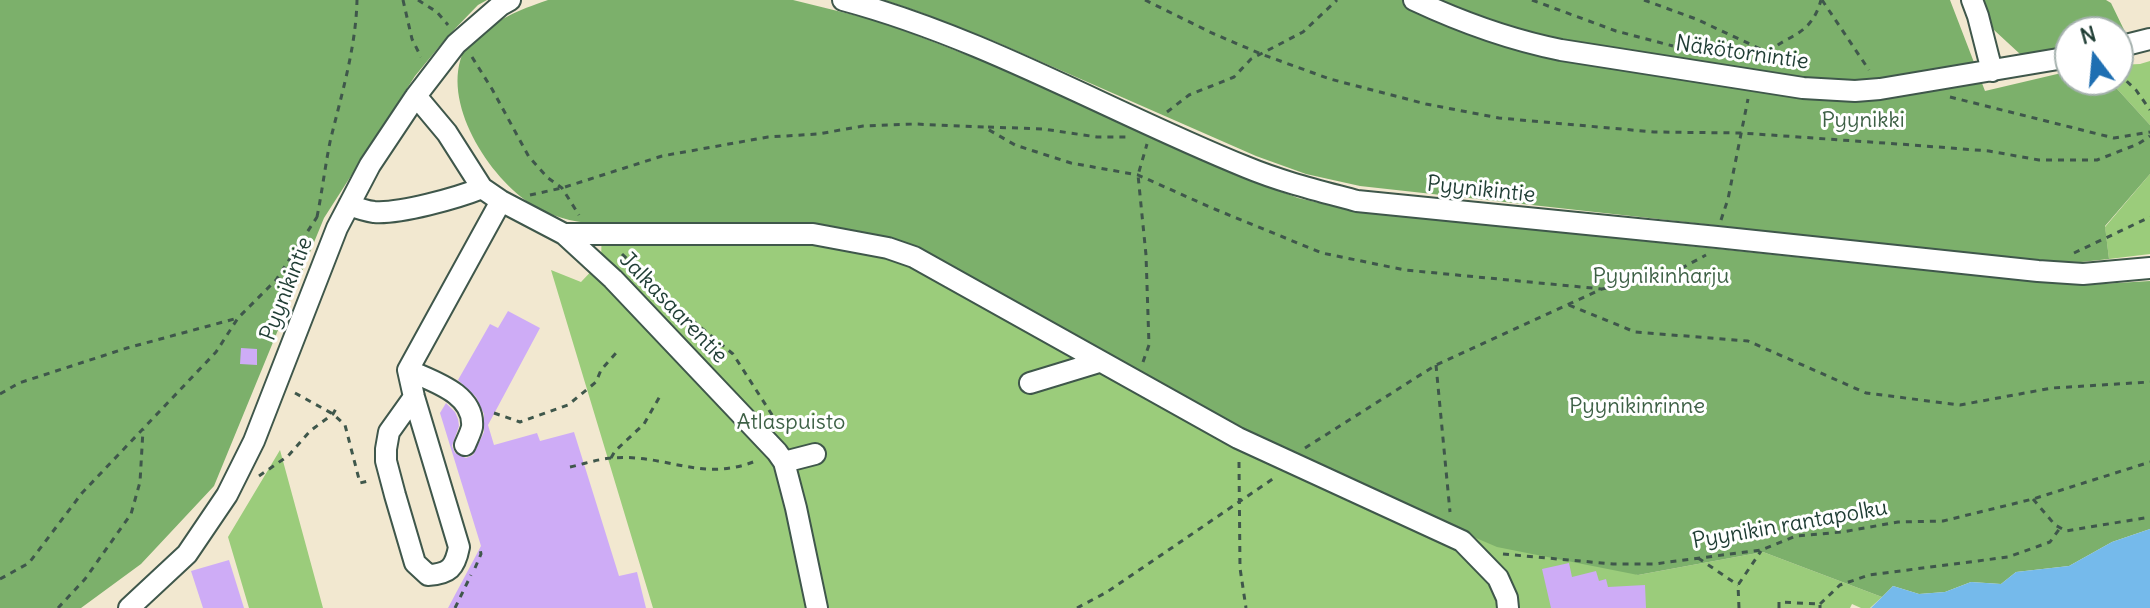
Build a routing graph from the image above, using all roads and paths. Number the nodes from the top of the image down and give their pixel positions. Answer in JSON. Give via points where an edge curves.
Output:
{"nodes":[{"id":1,"x":357,"y":0,"type":"edge"},
{"id":2,"x":403,"y":0,"type":"edge"},
{"id":3,"x":418,"y":0,"type":"edge"},
{"id":4,"x":510,"y":0,"type":"edge"},
{"id":5,"x":843,"y":0,"type":"edge"},
{"id":6,"x":1145,"y":0,"type":"edge"},
{"id":7,"x":1337,"y":0,"type":"edge"},
{"id":8,"x":1414,"y":0,"type":"edge"},
{"id":9,"x":1532,"y":0,"type":"edge"},
{"id":10,"x":1644,"y":0,"type":"edge"},
{"id":11,"x":1821,"y":0,"type":"edge"},
{"id":12,"x":1972,"y":0,"type":"edge"},
{"id":13,"x":461,"y":40,"type":"junction"},
{"id":14,"x":1675,"y":47,"type":"dead end"},
{"id":15,"x":1261,"y":54,"type":"junction"},
{"id":16,"x":2054,"y":60,"type":"edge"},
{"id":17,"x":1992,"y":71,"type":"junction"},
{"id":18,"x":431,"y":75,"type":"junction"},
{"id":19,"x":2134,"y":88,"type":"edge"},
{"id":20,"x":1880,"y":89,"type":"junction"},
{"id":21,"x":416,"y":96,"type":"junction"},
{"id":22,"x":1748,"y":96,"type":"dead end"},
{"id":23,"x":1948,"y":97,"type":"dead end"},
{"id":24,"x":2150,"y":110,"type":"edge"},
{"id":25,"x":1152,"y":125,"type":"junction"},
{"id":26,"x":984,"y":127,"type":"junction"},
{"id":27,"x":1742,"y":133,"type":"junction"},
{"id":28,"x":2150,"y":134,"type":"edge"},
{"id":29,"x":1138,"y":175,"type":"junction"},
{"id":30,"x":482,"y":188,"type":"junction"},
{"id":31,"x":562,"y":188,"type":"junction"},
{"id":32,"x":532,"y":194,"type":"dead end"},
{"id":33,"x":501,"y":201,"type":"junction"},
{"id":34,"x":349,"y":205,"type":"junction"},
{"id":35,"x":317,"y":217,"type":"junction"},
{"id":36,"x":2150,"y":217,"type":"edge"},
{"id":37,"x":1718,"y":226,"type":"dead end"},
{"id":38,"x":337,"y":228,"type":"junction"},
{"id":39,"x":600,"y":233,"type":"junction"},
{"id":40,"x":564,"y":234,"type":"junction"},
{"id":41,"x":1714,"y":247,"type":"dead end"},
{"id":42,"x":2072,"y":254,"type":"dead end"},
{"id":43,"x":2150,"y":268,"type":"edge"},
{"id":44,"x":1602,"y":289,"type":"junction"},
{"id":45,"x":1568,"y":305,"type":"junction"},
{"id":46,"x":238,"y":318,"type":"junction"},
{"id":47,"x":616,"y":353,"type":"dead end"},
{"id":48,"x":1099,"y":362,"type":"junction"},
{"id":49,"x":1436,"y":365,"type":"junction"},
{"id":50,"x":408,"y":370,"type":"junction"},
{"id":51,"x":1136,"y":382,"type":"junction"},
{"id":52,"x":2150,"y":382,"type":"edge"},
{"id":53,"x":1030,"y":383,"type":"dead end"},
{"id":54,"x":0,"y":394,"type":"edge"},
{"id":55,"x":660,"y":396,"type":"dead end"},
{"id":56,"x":414,"y":397,"type":"junction"},
{"id":57,"x":338,"y":405,"type":"dead end"},
{"id":58,"x":494,"y":413,"type":"dead end"},
{"id":59,"x":143,"y":428,"type":"junction"},
{"id":60,"x":1238,"y":438,"type":"junction"},
{"id":61,"x":465,"y":445,"type":"dead end"},
{"id":62,"x":815,"y":454,"type":"dead end"},
{"id":63,"x":780,"y":457,"type":"junction"},
{"id":64,"x":611,"y":458,"type":"junction"},
{"id":65,"x":1293,"y":462,"type":"junction"},
{"id":66,"x":2150,"y":462,"type":"edge"},
{"id":67,"x":570,"y":467,"type":"dead end"},
{"id":68,"x":253,"y":480,"type":"dead end"},
{"id":69,"x":2033,"y":499,"type":"junction"},
{"id":70,"x":1240,"y":502,"type":"junction"},
{"id":71,"x":2150,"y":517,"type":"edge"},
{"id":72,"x":2060,"y":528,"type":"junction"},
{"id":73,"x":1449,"y":535,"type":"junction"},
{"id":74,"x":1761,"y":550,"type":"junction"},
{"id":75,"x":1475,"y":552,"type":"junction"},
{"id":76,"x":1698,"y":558,"type":"junction"},
{"id":77,"x":0,"y":579,"type":"edge"},
{"id":78,"x":1738,"y":585,"type":"junction"},
{"id":79,"x":1820,"y":606,"type":"edge"},
{"id":80,"x":58,"y":608,"type":"edge"},
{"id":81,"x":129,"y":608,"type":"edge"},
{"id":82,"x":817,"y":608,"type":"edge"},
{"id":83,"x":1077,"y":608,"type":"edge"},
{"id":84,"x":1246,"y":608,"type":"edge"},
{"id":85,"x":1508,"y":608,"type":"edge"},
{"id":86,"x":1739,"y":608,"type":"edge"},
{"id":87,"x":1779,"y":608,"type":"edge"}],
"edges":[{"from":1,"to":35,"type":"path"},
{"from":2,"to":18,"type":"path","via":[[412,39]]},
{"from":3,"to":13,"type":"path","via":[[437,12]]},
{"from":4,"to":13,"type":"street","name":"Pyynikintie"},
{"from":5,"to":25,"type":"street","name":"Pyynikintie","via":[[990,51]]},
{"from":6,"to":15,"type":"path"},
{"from":7,"to":15,"type":"path","via":[[1303,32]]},
{"from":8,"to":20,"type":"street","name":"Näkötornintie","via":[[1530,44],[1561,50],[1803,88]]},
{"from":9,"to":14,"type":"path"},
{"from":10,"to":11,"type":"path","via":[[1767,52],[1805,29]]},
{"from":11,"to":20,"type":"path"},
{"from":12,"to":17,"type":"street"},
{"from":13,"to":18,"type":"street","name":"Pyynikintie"},
{"from":13,"to":31,"type":"path","via":[[529,157]]},
{"from":15,"to":25,"type":"path","via":[[1234,77],[1189,95]]},
{"from":15,"to":27,"type":"path","via":[[1330,79],[1499,118],[1654,132]]},
{"from":16,"to":17,"type":"street","name":"Näkötornintie"},
{"from":17,"to":20,"type":"street","name":"Näkötornintie"},
{"from":18,"to":21,"type":"street","name":"Pyynikintie"},
{"from":19,"to":24,"type":"path"},
{"from":21,"to":30,"type":"street","name":"Jalkasaarentie"},
{"from":21,"to":34,"type":"street","name":"Pyynikintie"},
{"from":22,"to":27,"type":"path"},
{"from":23,"to":28,"type":"path","via":[[2114,138]]},
{"from":25,"to":26,"type":"path","via":[[1123,138]]},
{"from":25,"to":29,"type":"path"},
{"from":25,"to":43,"type":"street","name":"Pyynikintie","via":[[1248,168],[1357,201],[2038,271],[2083,274]]},
{"from":26,"to":29,"type":"path","via":[[1015,145],[1071,163]]},
{"from":26,"to":31,"type":"path","via":[[863,126],[768,137],[662,156]]},
{"from":27,"to":28,"type":"path","via":[[1959,148],[2039,160],[2097,160]]},
{"from":27,"to":37,"type":"path"},
{"from":29,"to":44,"type":"path","via":[[1322,253],[1405,270]]},
{"from":29,"to":51,"type":"path","via":[[1149,345]]},
{"from":30,"to":33,"type":"street","name":"Jalkasaarentie"},
{"from":30,"to":34,"type":"street","via":[[395,210],[374,212]]},
{"from":31,"to":32,"type":"path"},
{"from":31,"to":39,"type":"path","via":[[583,222]]},
{"from":33,"to":40,"type":"street","name":"Jalkasaarentie"},
{"from":33,"to":50,"type":"street"},
{"from":34,"to":38,"type":"street","name":"Pyynikintie"},
{"from":35,"to":38,"type":"path"},
{"from":35,"to":46,"type":"path","via":[[276,280]]},
{"from":36,"to":42,"type":"path"},
{"from":38,"to":81,"type":"street","name":"Pyynikintie","via":[[254,441],[227,495],[187,554]]},
{"from":39,"to":40,"type":"street"},
{"from":39,"to":48,"type":"street","via":[[813,234],[888,248],[914,257]]},
{"from":39,"to":63,"type":"path","via":[[733,354],[778,424]]},
{"from":40,"to":63,"type":"street","name":"Jalkasaarentie"},
{"from":41,"to":44,"type":"path","via":[[1669,275]]},
{"from":44,"to":45,"type":"path"},
{"from":45,"to":49,"type":"path"},
{"from":45,"to":52,"type":"path","via":[[1635,332],[1748,341],[1866,393],[1960,405],[2052,388]]},
{"from":46,"to":54,"type":"path","via":[[127,348]]},
{"from":46,"to":59,"type":"path","via":[[216,352]]},
{"from":47,"to":58,"type":"path","via":[[596,382],[568,405],[520,422]]},
{"from":48,"to":51,"type":"street"},
{"from":48,"to":53,"type":"street"},
{"from":49,"to":65,"type":"path","via":[[1307,446]]},
{"from":49,"to":73,"type":"path"},
{"from":50,"to":56,"type":"street"},
{"from":50,"to":61,"type":"street","via":[[452,391],[468,405],[472,426]]},
{"from":51,"to":60,"type":"street"},
{"from":55,"to":64,"type":"path","via":[[644,424]]},
{"from":56,"to":56,"type":"street","via":[[389,432],[386,461],[415,563],[428,575],[441,574],[449,571],[459,547]]},
{"from":57,"to":68,"type":"path","via":[[288,456]]},
{"from":59,"to":77,"type":"path","via":[[82,493],[29,563]]},
{"from":59,"to":80,"type":"path","via":[[140,482],[131,514]]},
{"from":60,"to":65,"type":"street"},
{"from":60,"to":70,"type":"path"},
{"from":62,"to":63,"type":"street"},
{"from":63,"to":64,"type":"path","via":[[719,471]]},
{"from":63,"to":82,"type":"street","name":"Jalkasaarentie"},
{"from":64,"to":67,"type":"path"},
{"from":65,"to":70,"type":"path"},
{"from":65,"to":73,"type":"street"},
{"from":66,"to":69,"type":"path","name":"Pyynikin rantapolku"},
{"from":69,"to":72,"type":"path"},
{"from":69,"to":74,"type":"path","name":"Pyynikin rantapolku","via":[[1943,521],[1796,536]]},
{"from":70,"to":83,"type":"path"},
{"from":70,"to":84,"type":"path"},
{"from":71,"to":72,"type":"path"},
{"from":72,"to":79,"type":"path","via":[[2050,542],[2008,557],[1869,575],[1840,585]]},
{"from":73,"to":75,"type":"street"},
{"from":74,"to":76,"type":"path","name":"Pyynikin rantapolku"},
{"from":74,"to":78,"type":"path"},
{"from":75,"to":76,"type":"path","name":"Pyynikin rantapolku","via":[[1613,564]]},
{"from":75,"to":85,"type":"street","via":[[1498,578]]},
{"from":76,"to":78,"type":"path"},
{"from":78,"to":86,"type":"path"},
{"from":79,"to":87,"type":"path","via":[[1779,602]]}]}
